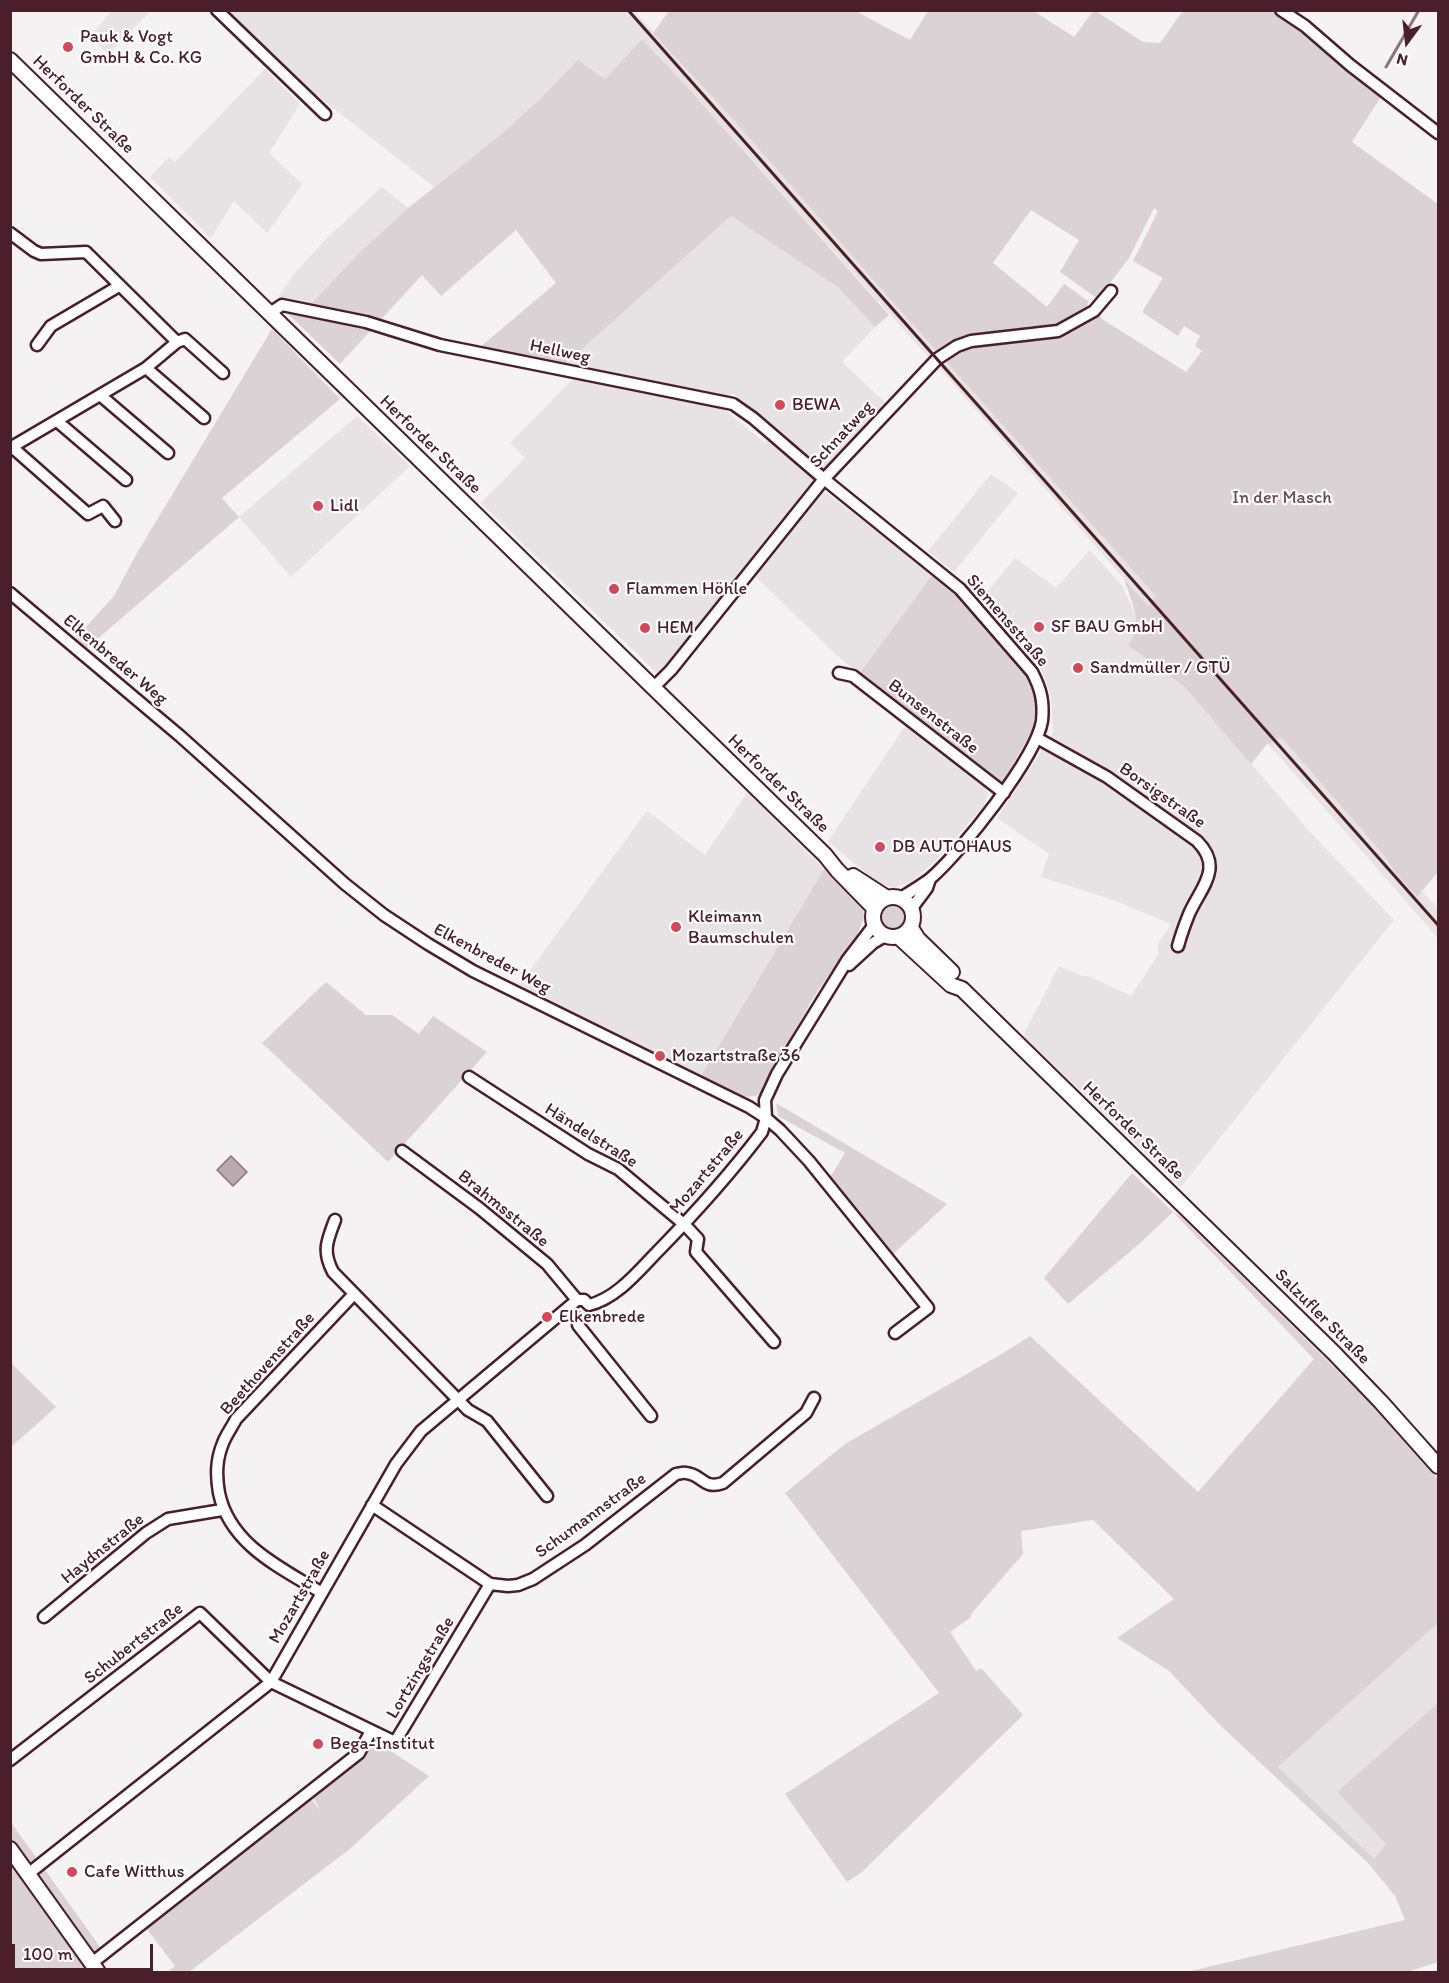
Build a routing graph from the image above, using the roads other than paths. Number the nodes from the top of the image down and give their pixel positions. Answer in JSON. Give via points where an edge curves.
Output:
{"nodes":[{"id":1,"x":217,"y":10,"type":"edge"},
{"id":2,"x":1281,"y":10,"type":"edge"},
{"id":3,"x":10,"y":60,"type":"edge"},
{"id":4,"x":325,"y":114,"type":"dead end"},
{"id":5,"x":1438,"y":133,"type":"edge"},
{"id":6,"x":10,"y":232,"type":"edge"},
{"id":7,"x":119,"y":286,"type":"junction"},
{"id":8,"x":1111,"y":291,"type":"dead end"},
{"id":9,"x":270,"y":313,"type":"junction"},
{"id":10,"x":177,"y":342,"type":"junction"},
{"id":11,"x":37,"y":345,"type":"dead end"},
{"id":12,"x":147,"y":368,"type":"junction"},
{"id":13,"x":223,"y":373,"type":"dead end"},
{"id":14,"x":100,"y":395,"type":"junction"},
{"id":15,"x":204,"y":418,"type":"dead end"},
{"id":16,"x":57,"y":421,"type":"junction"},
{"id":17,"x":11,"y":447,"type":"edge"},
{"id":18,"x":168,"y":453,"type":"dead end"},
{"id":19,"x":824,"y":479,"type":"junction"},
{"id":20,"x":126,"y":480,"type":"dead end"},
{"id":21,"x":115,"y":521,"type":"dead end"},
{"id":22,"x":10,"y":593,"type":"edge"},
{"id":23,"x":839,"y":673,"type":"dead end"},
{"id":24,"x":653,"y":688,"type":"junction"},
{"id":25,"x":1037,"y":738,"type":"junction"},
{"id":26,"x":1004,"y":793,"type":"junction"},
{"id":27,"x":825,"y":855,"type":"junction"},
{"id":28,"x":930,"y":879,"type":"junction"},
{"id":29,"x":894,"y":898,"type":"junction"},
{"id":30,"x":912,"y":908,"type":"junction"},
{"id":31,"x":875,"y":909,"type":"junction"},
{"id":32,"x":874,"y":925,"type":"junction"},
{"id":33,"x":911,"y":928,"type":"junction"},
{"id":34,"x":885,"y":936,"type":"junction"},
{"id":35,"x":899,"y":937,"type":"junction"},
{"id":36,"x":1178,"y":946,"type":"dead end"},
{"id":37,"x":843,"y":968,"type":"junction"},
{"id":38,"x":962,"y":989,"type":"junction"},
{"id":39,"x":470,"y":1077,"type":"dead end"},
{"id":40,"x":766,"y":1118,"type":"junction"},
{"id":41,"x":402,"y":1151,"type":"dead end"},
{"id":42,"x":1176,"y":1198,"type":"joint"},
{"id":43,"x":335,"y":1220,"type":"dead end"},
{"id":44,"x":685,"y":1225,"type":"junction"},
{"id":45,"x":354,"y":1294,"type":"junction"},
{"id":46,"x":573,"y":1304,"type":"junction"},
{"id":47,"x":589,"y":1305,"type":"junction"},
{"id":48,"x":579,"y":1319,"type":"junction"},
{"id":49,"x":895,"y":1333,"type":"dead end"},
{"id":50,"x":774,"y":1342,"type":"dead end"},
{"id":51,"x":814,"y":1398,"type":"dead end"},
{"id":52,"x":459,"y":1399,"type":"junction"},
{"id":53,"x":651,"y":1416,"type":"dead end"},
{"id":54,"x":1438,"y":1466,"type":"edge"},
{"id":55,"x":547,"y":1496,"type":"dead end"},
{"id":56,"x":372,"y":1505,"type":"junction"},
{"id":57,"x":222,"y":1510,"type":"junction"},
{"id":58,"x":490,"y":1584,"type":"junction"},
{"id":59,"x":322,"y":1593,"type":"junction"},
{"id":60,"x":44,"y":1617,"type":"dead end"},
{"id":61,"x":271,"y":1682,"type":"junction"},
{"id":62,"x":371,"y":1731,"type":"junction"},
{"id":63,"x":10,"y":1760,"type":"edge"},
{"id":64,"x":10,"y":1849,"type":"edge"},
{"id":65,"x":27,"y":1874,"type":"junction"},
{"id":66,"x":95,"y":1968,"type":"edge"}],
"edges":[{"from":1,"to":4,"type":"street"},
{"from":2,"to":5,"type":"street"},
{"from":3,"to":9,"type":"main road","name":"Herforder Straße"},
{"from":6,"to":7,"type":"street","via":[[41,254],[86,252]]},
{"from":7,"to":10,"type":"street"},
{"from":7,"to":11,"type":"street","via":[[51,326]]},
{"from":8,"to":19,"type":"street","name":"Schnatweg","via":[[1094,311],[1058,331],[978,339],[946,352]]},
{"from":9,"to":19,"type":"street","name":"Hellweg","via":[[282,305],[317,311],[440,345],[733,404]]},
{"from":9,"to":24,"type":"main road","name":"Herforder Straße"},
{"from":10,"to":12,"type":"street"},
{"from":10,"to":13,"type":"street","via":[[184,339]]},
{"from":12,"to":14,"type":"street"},
{"from":12,"to":15,"type":"street"},
{"from":14,"to":16,"type":"street"},
{"from":14,"to":18,"type":"street"},
{"from":16,"to":17,"type":"street"},
{"from":16,"to":20,"type":"street"},
{"from":17,"to":21,"type":"street","via":[[88,514],[103,506]]},
{"from":19,"to":24,"type":"street","name":"Schnatweg"},
{"from":19,"to":25,"type":"street","name":"Siemensstraße","via":[[960,589],[1032,672],[1041,688],[1042,701]]},
{"from":22,"to":40,"type":"street","name":"Elkenbreder Weg","via":[[384,915],[473,971]]},
{"from":23,"to":26,"type":"street","name":"Bunsenstraße","via":[[852,676]]},
{"from":24,"to":27,"type":"main road","name":"Herforder Straße"},
{"from":25,"to":26,"type":"street","name":"Siemensstraße"},
{"from":25,"to":36,"type":"street","name":"Borsigstraße","via":[[1107,777],[1206,850],[1210,859],[1209,879]]},
{"from":26,"to":28,"type":"street","name":"Siemensstraße"},
{"from":27,"to":29,"type":"main road","name":"Herforder Straße","via":[[857,879]]},
{"from":27,"to":31,"type":"main road","name":"Herforder Straße"},
{"from":28,"to":29,"type":"street","name":"Siemensstraße"},
{"from":28,"to":30,"type":"street","name":"Siemensstraße"},
{"from":29,"to":30,"type":"main road"},
{"from":29,"to":31,"type":"main road"},
{"from":30,"to":33,"type":"main road"},
{"from":31,"to":32,"type":"main road"},
{"from":32,"to":34,"type":"main road"},
{"from":32,"to":37,"type":"street","name":"Mozartstraße"},
{"from":33,"to":35,"type":"main road"},
{"from":33,"to":38,"type":"main road","name":"Herforder Straße","via":[[958,979]]},
{"from":34,"to":35,"type":"main road"},
{"from":34,"to":37,"type":"street","name":"Mozartstraße"},
{"from":35,"to":38,"type":"main road","name":"Herforder Straße","via":[[951,985]]},
{"from":37,"to":40,"type":"street","name":"Mozartstraße","via":[[777,1074],[765,1100]]},
{"from":38,"to":42,"type":"main road","name":"Herforder Straße"},
{"from":39,"to":44,"type":"street","name":"Händelstraße","via":[[588,1154],[618,1169]]},
{"from":40,"to":44,"type":"street","name":"Mozartstraße","via":[[762,1132]]},
{"from":40,"to":49,"type":"street","name":"Elkenbreder Weg","via":[[809,1161],[928,1308]]},
{"from":41,"to":46,"type":"street","name":"Brahmsstraße","via":[[547,1264]]},
{"from":42,"to":54,"type":"main road","name":"Salzufler Straße","via":[[1358,1378]]},
{"from":43,"to":45,"type":"street","via":[[326,1260]]},
{"from":44,"to":47,"type":"street","name":"Mozartstraße","via":[[634,1276],[605,1300]]},
{"from":44,"to":50,"type":"street","name":"Händelstraße","via":[[698,1239],[696,1252]]},
{"from":45,"to":52,"type":"street"},
{"from":45,"to":57,"type":"street","name":"Beethovenstraße","via":[[236,1419],[218,1459],[216,1476]]},
{"from":46,"to":47,"type":"street","via":[[584,1300]]},
{"from":46,"to":48,"type":"street"},
{"from":46,"to":52,"type":"street","name":"Mozartstraße"},
{"from":47,"to":48,"type":"street","name":"Mozartstraße","via":[[587,1313]]},
{"from":48,"to":53,"type":"street","via":[[578,1324]]},
{"from":51,"to":58,"type":"street","name":"Schumannstraße","via":[[806,1413],[723,1484],[706,1484],[686,1473],[676,1474],[585,1545],[533,1579],[518,1585]]},
{"from":52,"to":55,"type":"street","via":[[468,1410],[487,1421]]},
{"from":52,"to":56,"type":"street","name":"Mozartstraße","via":[[408,1446]]},
{"from":56,"to":58,"type":"street"},
{"from":56,"to":59,"type":"street","name":"Mozartstraße"},
{"from":57,"to":59,"type":"street","name":"Beethovenstraße","via":[[236,1532],[256,1551]]},
{"from":57,"to":60,"type":"street","name":"Haydnstraße","via":[[168,1519]]},
{"from":58,"to":62,"type":"street","name":"Lortzingstraße","via":[[395,1742]]},
{"from":59,"to":61,"type":"street","name":"Mozartstraße"},
{"from":61,"to":62,"type":"street","name":"Lortzingstraße"},
{"from":61,"to":63,"type":"street","name":"Schubertstraße","via":[[200,1613]]},
{"from":61,"to":65,"type":"street","name":"Mozartstraße"},
{"from":62,"to":66,"type":"street","via":[[359,1754]]},
{"from":64,"to":65,"type":"main road"},
{"from":65,"to":66,"type":"main road"}]}
